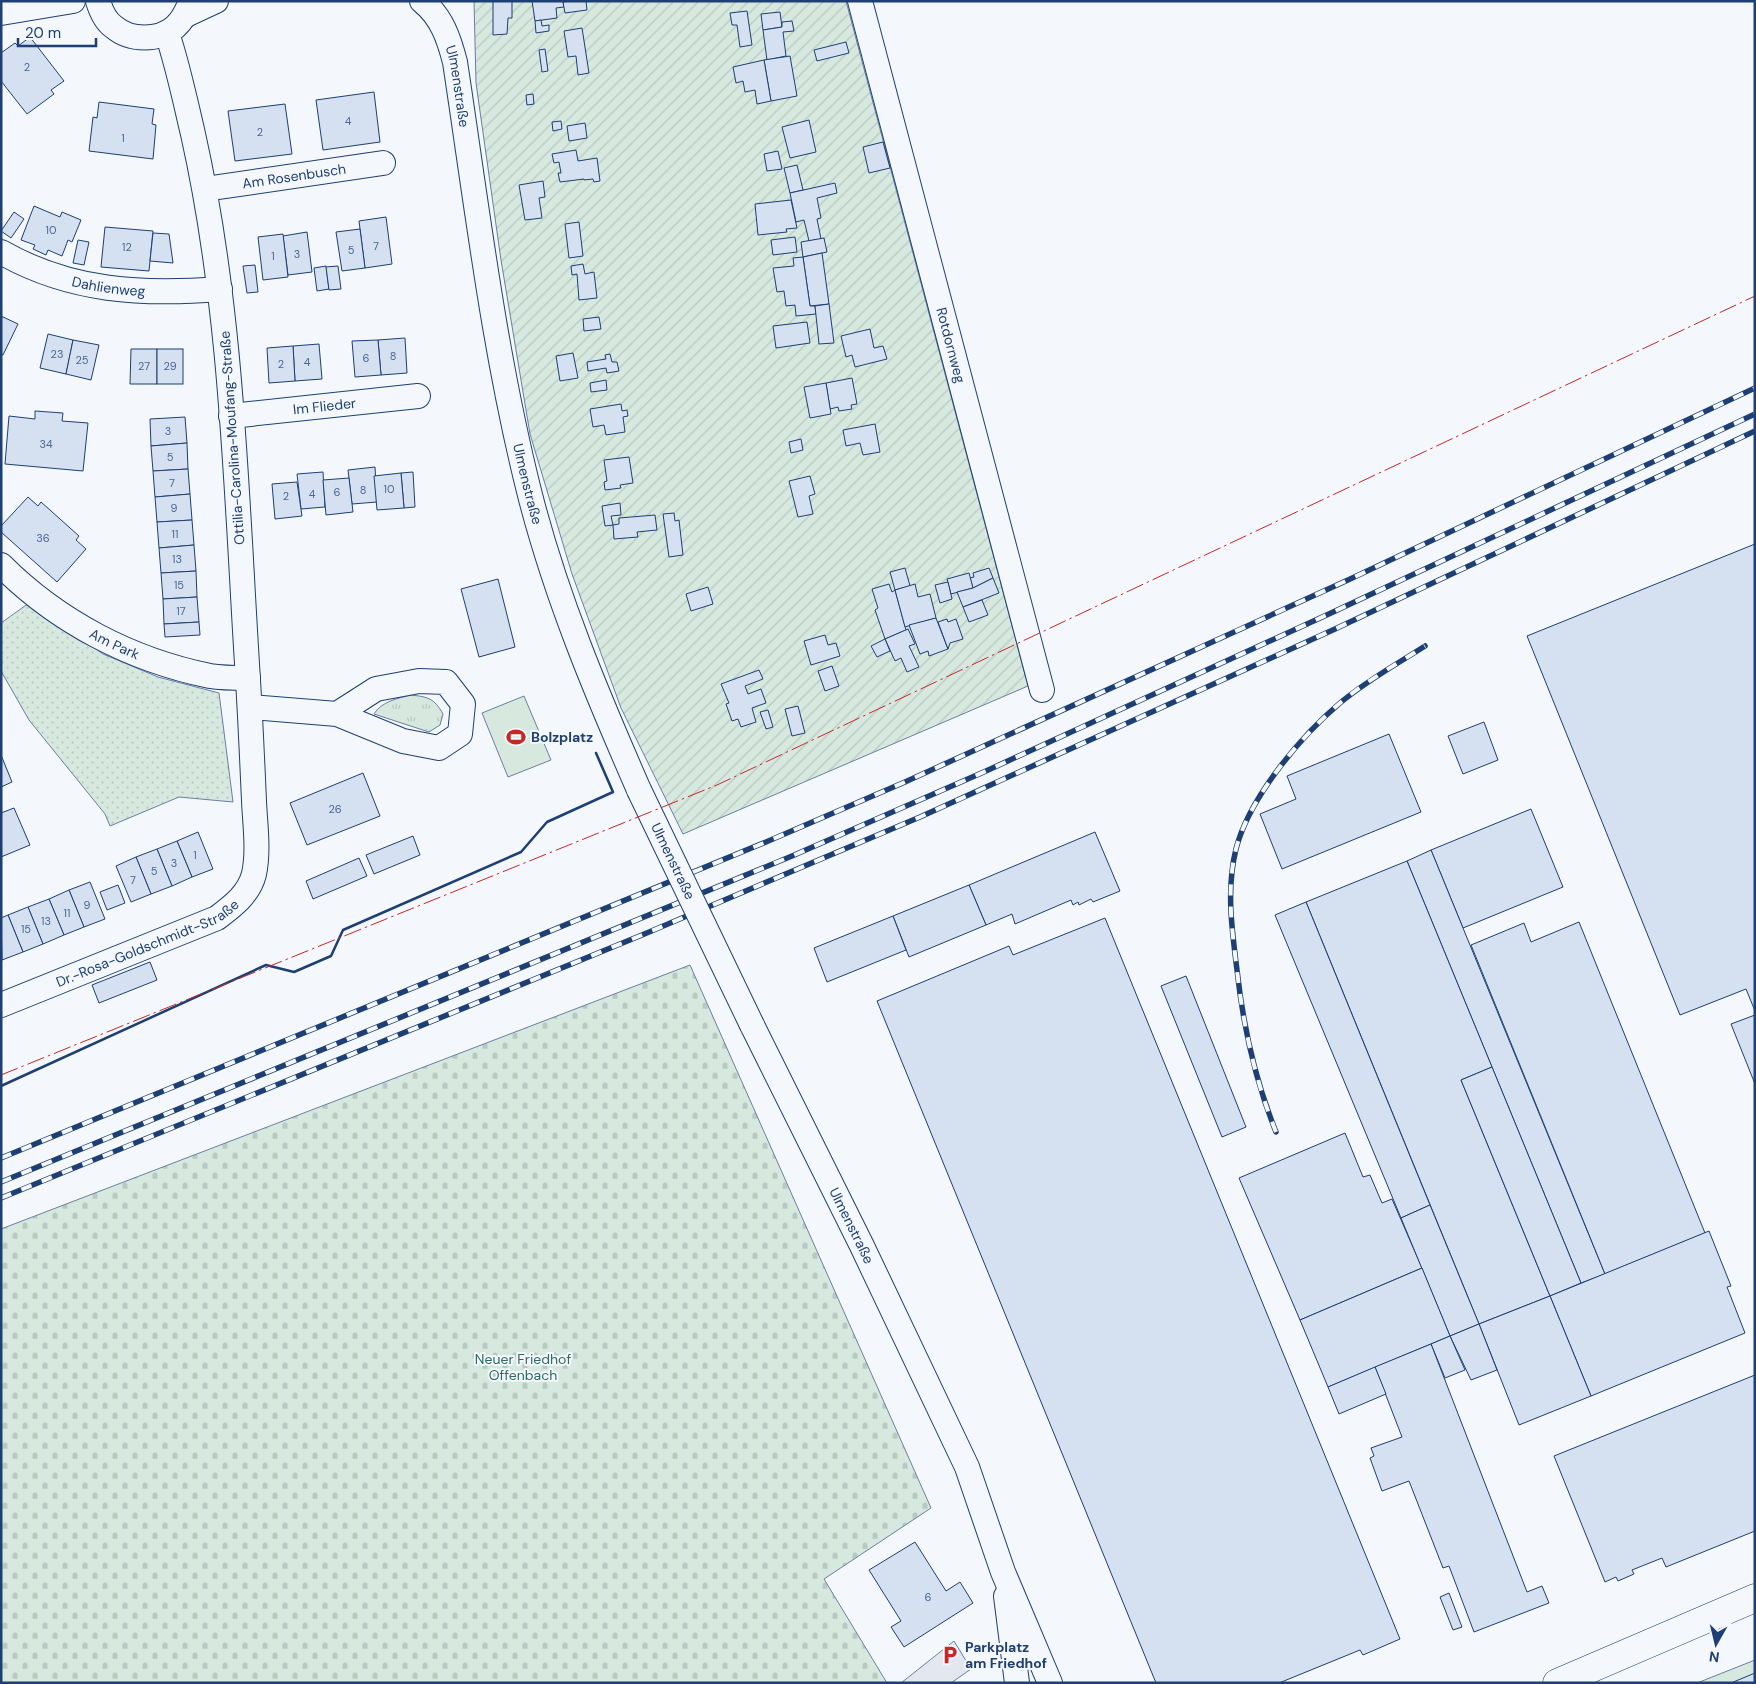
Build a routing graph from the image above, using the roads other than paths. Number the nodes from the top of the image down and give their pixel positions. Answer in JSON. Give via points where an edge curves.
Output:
{"nodes":[{"id":1,"x":73,"y":1,"type":"edge"},
{"id":2,"x":98,"y":1,"type":"edge"},
{"id":3,"x":216,"y":1,"type":"edge"},
{"id":4,"x":422,"y":1,"type":"edge"},
{"id":5,"x":860,"y":1,"type":"edge"},
{"id":6,"x":189,"y":8,"type":"edge"},
{"id":7,"x":1,"y":13,"type":"edge"},
{"id":8,"x":167,"y":33,"type":"junction"},
{"id":9,"x":383,"y":163,"type":"dead end"},
{"id":10,"x":205,"y":189,"type":"junction"},
{"id":11,"x":1,"y":252,"type":"edge"},
{"id":12,"x":220,"y":289,"type":"junction"},
{"id":13,"x":418,"y":396,"type":"dead end"},
{"id":14,"x":231,"y":416,"type":"junction"},
{"id":15,"x":1,"y":565,"type":"edge"},
{"id":16,"x":248,"y":678,"type":"junction"},
{"id":17,"x":1042,"y":690,"type":"dead end"},
{"id":18,"x":250,"y":707,"type":"junction"},
{"id":19,"x":338,"y":714,"type":"junction"},
{"id":20,"x":256,"y":850,"type":"joint"},
{"id":21,"x":1,"y":1005,"type":"edge"},
{"id":22,"x":1003,"y":1572,"type":"junction"},
{"id":23,"x":1755,"y":1598,"type":"edge"},
{"id":24,"x":1017,"y":1683,"type":"edge"},
{"id":25,"x":1050,"y":1683,"type":"edge"},
{"id":26,"x":1557,"y":1683,"type":"edge"}],
"edges":[{"from":1,"to":7,"type":"street"},
{"from":2,"to":8,"type":"street","via":[[103,15],[114,28],[128,36],[146,38]]},
{"from":3,"to":6,"type":"street"},
{"from":4,"to":22,"type":"street","name":"Ulmenstraße","bridge":true,"via":[[441,21],[455,62],[495,332],[512,417],[546,549],[573,632],[639,790],[967,1467]]},
{"from":5,"to":17,"type":"street","name":"Rotdornweg"},
{"from":6,"to":8,"type":"street"},
{"from":8,"to":10,"type":"street","name":"Ottilia-Carolina-Moufang-Straße"},
{"from":9,"to":10,"type":"street","name":"Am Rosenbusch"},
{"from":10,"to":12,"type":"street","name":"Ottilia-Carolina-Moufang-Straße"},
{"from":11,"to":12,"type":"street","name":"Dahlienweg","via":[[42,272],[108,289],[146,292]]},
{"from":12,"to":14,"type":"street","name":"Ottilia-Carolina-Moufang-Straße"},
{"from":13,"to":14,"type":"street","name":"Im Flieder"},
{"from":14,"to":16,"type":"street","name":"Ottilia-Carolina-Moufang-Straße"},
{"from":15,"to":16,"type":"street","name":"Am Park","via":[[69,620],[130,653],[212,676]]},
{"from":16,"to":18,"type":"street","name":"Ottilia-Carolina-Moufang-Straße"},
{"from":18,"to":19,"type":"street"},
{"from":18,"to":20,"type":"street","name":"Ottilia-Carolina-Moufang-Straße"},
{"from":19,"to":19,"type":"street","via":[[402,741],[439,748],[460,734],[463,704],[446,682],[419,681],[376,689]]},
{"from":20,"to":21,"type":"street","name":"Dr.-Rosa-Goldschmidt-Straße","via":[[254,874],[248,890],[234,906],[216,918]]},
{"from":22,"to":24,"type":"street"},
{"from":22,"to":25,"type":"street","name":"Ulmenstraße"},
{"from":23,"to":26,"type":"main road"}]}
